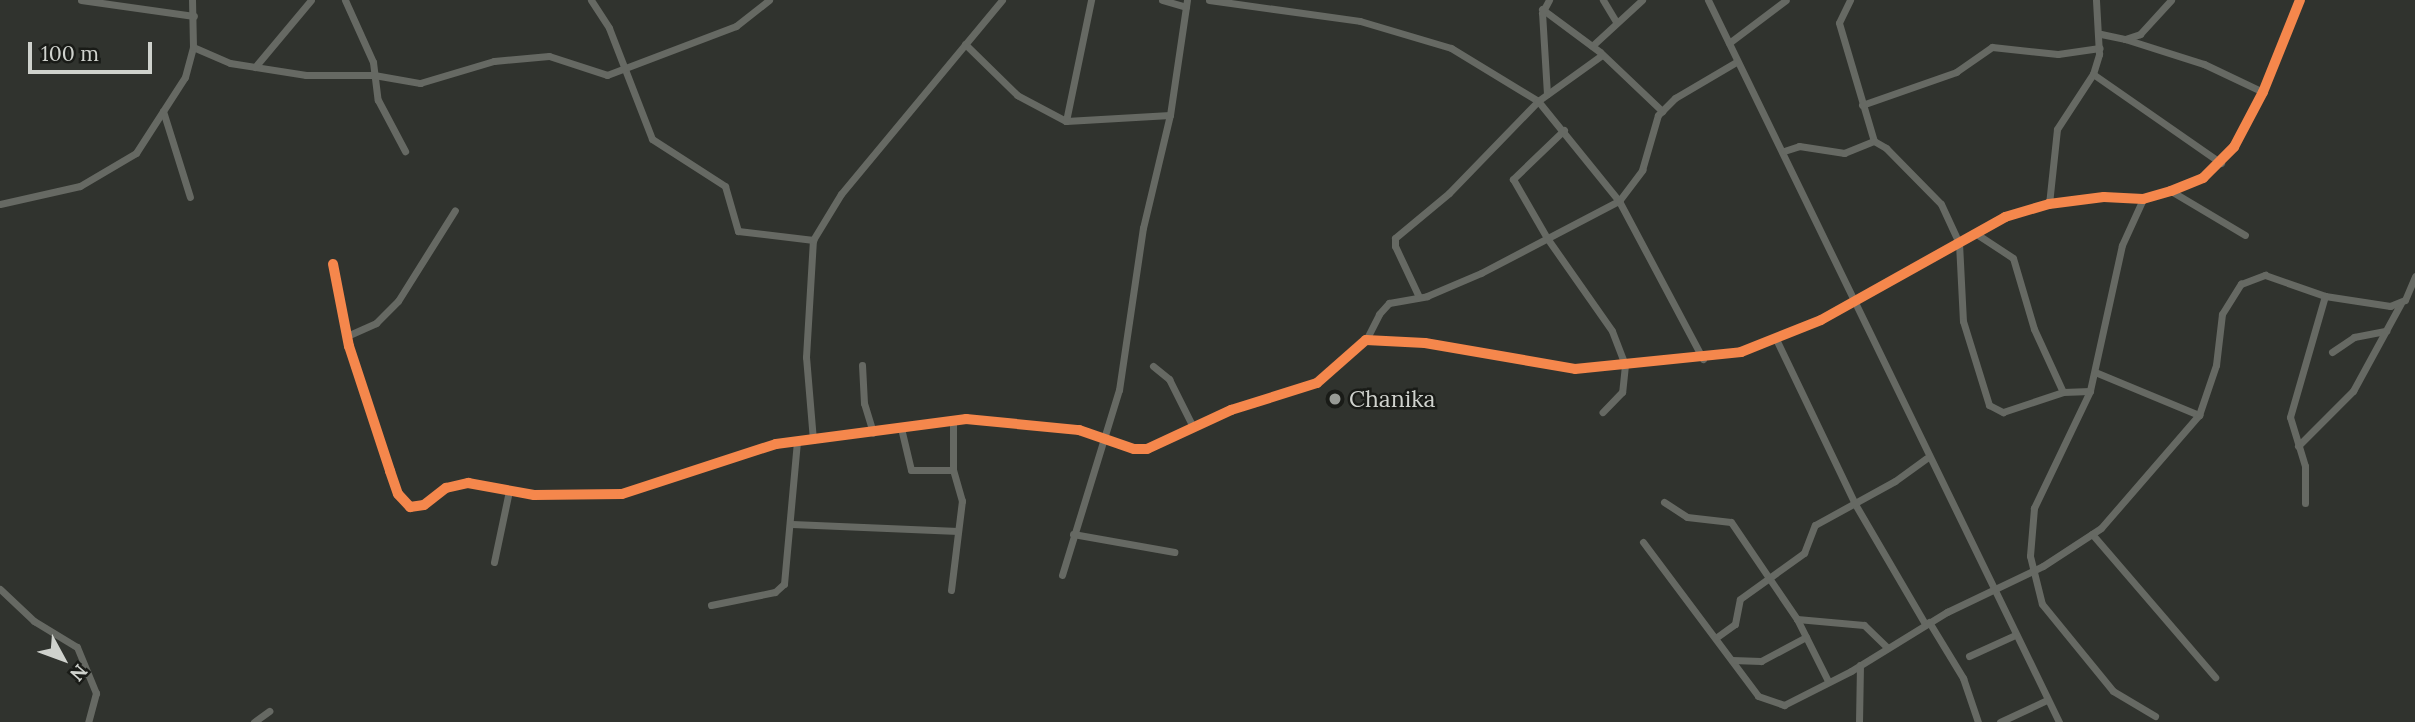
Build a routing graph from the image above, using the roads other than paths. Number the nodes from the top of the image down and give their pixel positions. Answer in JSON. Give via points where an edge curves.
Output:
{"nodes":[{"id":1,"x":81,"y":0,"type":"edge"},
{"id":2,"x":192,"y":0,"type":"edge"},
{"id":3,"x":311,"y":0,"type":"edge"},
{"id":4,"x":345,"y":0,"type":"edge"},
{"id":5,"x":591,"y":0,"type":"edge"},
{"id":6,"x":769,"y":0,"type":"edge"},
{"id":7,"x":1002,"y":0,"type":"edge"},
{"id":8,"x":1091,"y":0,"type":"edge"},
{"id":9,"x":1162,"y":0,"type":"edge"},
{"id":10,"x":1209,"y":0,"type":"edge"},
{"id":11,"x":1549,"y":0,"type":"edge"},
{"id":12,"x":1602,"y":0,"type":"edge"},
{"id":13,"x":1642,"y":0,"type":"edge"},
{"id":14,"x":1708,"y":0,"type":"edge"},
{"id":15,"x":1786,"y":0,"type":"edge"},
{"id":16,"x":1850,"y":0,"type":"edge"},
{"id":17,"x":2096,"y":0,"type":"edge"},
{"id":18,"x":2171,"y":0,"type":"edge"},
{"id":19,"x":2300,"y":0,"type":"edge"},
{"id":20,"x":1186,"y":3,"type":"edge"},
{"id":21,"x":1542,"y":9,"type":"junction"},
{"id":22,"x":194,"y":16,"type":"junction"},
{"id":23,"x":1616,"y":22,"type":"junction"},
{"id":24,"x":2101,"y":34,"type":"junction"},
{"id":25,"x":2125,"y":38,"type":"junction"},
{"id":26,"x":1729,"y":43,"type":"junction"},
{"id":27,"x":965,"y":44,"type":"junction"},
{"id":28,"x":1592,"y":46,"type":"junction"},
{"id":29,"x":193,"y":47,"type":"junction"},
{"id":30,"x":2100,"y":48,"type":"junction"},
{"id":31,"x":1602,"y":55,"type":"junction"},
{"id":32,"x":1736,"y":62,"type":"junction"},
{"id":33,"x":625,"y":65,"type":"junction"},
{"id":34,"x":255,"y":67,"type":"junction"},
{"id":35,"x":2093,"y":74,"type":"junction"},
{"id":36,"x":374,"y":75,"type":"junction"},
{"id":37,"x":2263,"y":92,"type":"junction"},
{"id":38,"x":1547,"y":94,"type":"junction"},
{"id":39,"x":1538,"y":101,"type":"junction"},
{"id":40,"x":1862,"y":106,"type":"junction"},
{"id":41,"x":163,"y":111,"type":"junction"},
{"id":42,"x":1662,"y":111,"type":"junction"},
{"id":43,"x":1170,"y":114,"type":"junction"},
{"id":44,"x":1066,"y":121,"type":"junction"},
{"id":45,"x":1564,"y":130,"type":"junction"},
{"id":46,"x":1874,"y":141,"type":"junction"},
{"id":47,"x":405,"y":151,"type":"dead end"},
{"id":48,"x":1784,"y":151,"type":"junction"},
{"id":49,"x":2221,"y":163,"type":"junction"},
{"id":50,"x":2171,"y":191,"type":"junction"},
{"id":51,"x":190,"y":197,"type":"dead end"},
{"id":52,"x":2143,"y":199,"type":"junction"},
{"id":53,"x":1619,"y":201,"type":"junction"},
{"id":54,"x":0,"y":204,"type":"edge"},
{"id":55,"x":2049,"y":204,"type":"junction"},
{"id":56,"x":454,"y":210,"type":"dead end"},
{"id":57,"x":1975,"y":233,"type":"junction"},
{"id":58,"x":2245,"y":235,"type":"dead end"},
{"id":59,"x":1547,"y":238,"type":"junction"},
{"id":60,"x":813,"y":240,"type":"junction"},
{"id":61,"x":1959,"y":243,"type":"junction"},
{"id":62,"x":332,"y":264,"type":"dead end"},
{"id":63,"x":2415,"y":276,"type":"edge"},
{"id":64,"x":2325,"y":296,"type":"junction"},
{"id":65,"x":1419,"y":297,"type":"junction"},
{"id":66,"x":1854,"y":302,"type":"junction"},
{"id":67,"x":2402,"y":303,"type":"junction"},
{"id":68,"x":2386,"y":331,"type":"junction"},
{"id":69,"x":347,"y":336,"type":"junction"},
{"id":70,"x":1776,"y":339,"type":"junction"},
{"id":71,"x":1366,"y":340,"type":"junction"},
{"id":72,"x":2332,"y":352,"type":"dead end"},
{"id":73,"x":1703,"y":359,"type":"junction"},
{"id":74,"x":862,"y":365,"type":"dead end"},
{"id":75,"x":1625,"y":365,"type":"junction"},
{"id":76,"x":1153,"y":366,"type":"dead end"},
{"id":77,"x":2095,"y":372,"type":"junction"},
{"id":78,"x":2090,"y":391,"type":"junction"},
{"id":79,"x":2063,"y":392,"type":"junction"},
{"id":80,"x":1603,"y":412,"type":"dead end"},
{"id":81,"x":2199,"y":415,"type":"junction"},
{"id":82,"x":953,"y":420,"type":"junction"},
{"id":83,"x":1193,"y":427,"type":"junction"},
{"id":84,"x":901,"y":428,"type":"junction"},
{"id":85,"x":873,"y":433,"type":"junction"},
{"id":86,"x":1105,"y":438,"type":"junction"},
{"id":87,"x":813,"y":440,"type":"junction"},
{"id":88,"x":797,"y":442,"type":"junction"},
{"id":89,"x":2298,"y":446,"type":"junction"},
{"id":90,"x":1927,"y":458,"type":"junction"},
{"id":91,"x":953,"y":470,"type":"junction"},
{"id":92,"x":509,"y":491,"type":"junction"},
{"id":93,"x":1664,"y":502,"type":"dead end"},
{"id":94,"x":2305,"y":503,"type":"dead end"},
{"id":95,"x":1854,"y":504,"type":"junction"},
{"id":96,"x":792,"y":524,"type":"junction"},
{"id":97,"x":958,"y":531,"type":"junction"},
{"id":98,"x":1073,"y":534,"type":"junction"},
{"id":99,"x":2092,"y":534,"type":"junction"},
{"id":100,"x":1643,"y":542,"type":"dead end"},
{"id":101,"x":1174,"y":552,"type":"dead end"},
{"id":102,"x":494,"y":562,"type":"dead end"},
{"id":103,"x":2032,"y":571,"type":"junction"},
{"id":104,"x":1062,"y":575,"type":"dead end"},
{"id":105,"x":1770,"y":579,"type":"junction"},
{"id":106,"x":0,"y":589,"type":"edge"},
{"id":107,"x":951,"y":590,"type":"dead end"},
{"id":108,"x":1996,"y":591,"type":"junction"},
{"id":109,"x":711,"y":606,"type":"dead end"},
{"id":110,"x":1797,"y":619,"type":"junction"},
{"id":111,"x":1927,"y":623,"type":"junction"},
{"id":112,"x":2015,"y":635,"type":"junction"},
{"id":113,"x":1717,"y":637,"type":"junction"},
{"id":114,"x":1806,"y":637,"type":"junction"},
{"id":115,"x":1888,"y":648,"type":"junction"},
{"id":116,"x":1969,"y":656,"type":"dead end"},
{"id":117,"x":1732,"y":660,"type":"junction"},
{"id":118,"x":1860,"y":665,"type":"junction"},
{"id":119,"x":2215,"y":677,"type":"dead end"},
{"id":120,"x":1828,"y":681,"type":"junction"},
{"id":121,"x":2047,"y":700,"type":"junction"},
{"id":122,"x":269,"y":711,"type":"dead end"},
{"id":123,"x":2155,"y":716,"type":"dead end"},
{"id":124,"x":2012,"y":720,"type":"edge"},
{"id":125,"x":88,"y":722,"type":"edge"},
{"id":126,"x":254,"y":722,"type":"edge"},
{"id":127,"x":1859,"y":722,"type":"edge"},
{"id":128,"x":1978,"y":722,"type":"edge"},
{"id":129,"x":2000,"y":722,"type":"edge"},
{"id":130,"x":2059,"y":722,"type":"edge"}],
"edges":[{"from":1,"to":22,"type":"street"},
{"from":2,"to":22,"type":"street"},
{"from":3,"to":34,"type":"street"},
{"from":4,"to":36,"type":"street","via":[[373,62]]},
{"from":5,"to":33,"type":"street"},
{"from":6,"to":33,"type":"street","via":[[736,26]]},
{"from":7,"to":27,"type":"street"},
{"from":8,"to":44,"type":"street"},
{"from":9,"to":20,"type":"street"},
{"from":10,"to":39,"type":"street","via":[[1303,10],[1418,37],[1451,48]]},
{"from":11,"to":21,"type":"street"},
{"from":12,"to":23,"type":"street"},
{"from":13,"to":23,"type":"street"},
{"from":14,"to":26,"type":"street"},
{"from":15,"to":26,"type":"street"},
{"from":16,"to":40,"type":"street","via":[[1839,23]]},
{"from":17,"to":24,"type":"street"},
{"from":18,"to":25,"type":"street","via":[[2140,34]]},
{"from":19,"to":37,"type":"street"},
{"from":20,"to":43,"type":"street"},
{"from":21,"to":28,"type":"street"},
{"from":21,"to":38,"type":"street"},
{"from":22,"to":29,"type":"street"},
{"from":23,"to":28,"type":"street"},
{"from":24,"to":25,"type":"street"},
{"from":24,"to":30,"type":"street"},
{"from":25,"to":37,"type":"street","via":[[2204,64]]},
{"from":26,"to":32,"type":"street"},
{"from":27,"to":44,"type":"street","via":[[1017,95]]},
{"from":27,"to":60,"type":"street","via":[[841,194]]},
{"from":28,"to":31,"type":"street"},
{"from":29,"to":34,"type":"street","via":[[218,59]]},
{"from":29,"to":41,"type":"street","via":[[179,91]]},
{"from":30,"to":35,"type":"street"},
{"from":30,"to":40,"type":"street","via":[[2058,54],[1992,47],[1956,72]]},
{"from":31,"to":38,"type":"street"},
{"from":31,"to":42,"type":"street"},
{"from":32,"to":42,"type":"street","via":[[1675,98]]},
{"from":32,"to":48,"type":"street"},
{"from":33,"to":36,"type":"street","via":[[607,75],[539,56],[494,61],[436,81]]},
{"from":33,"to":60,"type":"street","via":[[646,130],[661,147],[725,186],[738,231]]},
{"from":34,"to":36,"type":"street","via":[[306,75]]},
{"from":35,"to":49,"type":"street"},
{"from":35,"to":55,"type":"street","via":[[2057,129]]},
{"from":36,"to":47,"type":"street","via":[[378,100]]},
{"from":37,"to":49,"type":"street"},
{"from":38,"to":39,"type":"street"},
{"from":39,"to":45,"type":"street"},
{"from":39,"to":65,"type":"street","via":[[1449,193],[1395,238]]},
{"from":40,"to":46,"type":"street"},
{"from":41,"to":51,"type":"street"},
{"from":41,"to":54,"type":"street","via":[[136,153],[105,174],[61,193]]},
{"from":42,"to":53,"type":"street","via":[[1652,126],[1642,170]]},
{"from":43,"to":44,"type":"street"},
{"from":43,"to":86,"type":"street","via":[[1143,228],[1119,390]]},
{"from":45,"to":53,"type":"street"},
{"from":45,"to":59,"type":"street","via":[[1513,178]]},
{"from":46,"to":48,"type":"street","via":[[1838,153],[1799,146]]},
{"from":46,"to":61,"type":"street","via":[[1941,204]]},
{"from":48,"to":66,"type":"street"},
{"from":49,"to":50,"type":"street","via":[[2203,178]]},
{"from":50,"to":52,"type":"street"},
{"from":50,"to":58,"type":"street"},
{"from":52,"to":55,"type":"street","via":[[2104,197]]},
{"from":52,"to":77,"type":"street","via":[[2122,245]]},
{"from":53,"to":59,"type":"street"},
{"from":53,"to":73,"type":"street"},
{"from":55,"to":57,"type":"street","via":[[2005,217]]},
{"from":56,"to":69,"type":"street","via":[[387,315]]},
{"from":57,"to":61,"type":"street"},
{"from":57,"to":79,"type":"street","via":[[2013,258],[2034,329]]},
{"from":59,"to":65,"type":"street","via":[[1481,273]]},
{"from":59,"to":75,"type":"street","via":[[1600,310]]},
{"from":60,"to":87,"type":"street","via":[[806,357]]},
{"from":61,"to":66,"type":"street"},
{"from":61,"to":79,"type":"street","via":[[1963,321],[1989,405],[2003,412]]},
{"from":62,"to":69,"type":"street"},
{"from":63,"to":67,"type":"street"},
{"from":64,"to":67,"type":"street","via":[[2381,306]]},
{"from":64,"to":81,"type":"street","via":[[2265,275],[2241,284],[2222,314],[2216,365]]},
{"from":64,"to":89,"type":"street","via":[[2294,392],[2290,418]]},
{"from":65,"to":71,"type":"street","via":[[1389,303]]},
{"from":66,"to":70,"type":"street"},
{"from":66,"to":90,"type":"street"},
{"from":67,"to":68,"type":"street"},
{"from":68,"to":72,"type":"street","via":[[2354,337]]},
{"from":68,"to":89,"type":"street","via":[[2353,391]]},
{"from":69,"to":92,"type":"street","via":[[390,471],[407,506],[424,505],[455,484]]},
{"from":70,"to":73,"type":"street"},
{"from":70,"to":95,"type":"street"},
{"from":71,"to":75,"type":"street","via":[[1425,343],[1575,369]]},
{"from":71,"to":83,"type":"street","via":[[1325,379]]},
{"from":73,"to":75,"type":"street"},
{"from":74,"to":85,"type":"street","via":[[864,403]]},
{"from":75,"to":80,"type":"street","via":[[1622,391]]},
{"from":76,"to":83,"type":"street","via":[[1169,379]]},
{"from":77,"to":78,"type":"street"},
{"from":77,"to":81,"type":"street"},
{"from":78,"to":79,"type":"street"},
{"from":78,"to":103,"type":"street","via":[[2034,508]]},
{"from":81,"to":99,"type":"street"},
{"from":82,"to":84,"type":"street"},
{"from":82,"to":86,"type":"street","via":[[1011,420]]},
{"from":82,"to":91,"type":"street"},
{"from":83,"to":86,"type":"street","via":[[1147,449]]},
{"from":84,"to":85,"type":"street"},
{"from":84,"to":91,"type":"street","via":[[911,470]]},
{"from":85,"to":87,"type":"street"},
{"from":86,"to":98,"type":"street"},
{"from":87,"to":88,"type":"street"},
{"from":88,"to":92,"type":"street","via":[[696,467],[622,494]]},
{"from":88,"to":96,"type":"street"},
{"from":89,"to":94,"type":"street","via":[[2308,482]]},
{"from":90,"to":95,"type":"street"},
{"from":90,"to":108,"type":"street"},
{"from":91,"to":97,"type":"street","via":[[962,501]]},
{"from":92,"to":102,"type":"street"},
{"from":93,"to":105,"type":"street","via":[[1687,517],[1731,522]]},
{"from":95,"to":105,"type":"street","via":[[1815,525],[1804,553]]},
{"from":95,"to":111,"type":"street"},
{"from":96,"to":97,"type":"street"},
{"from":96,"to":109,"type":"street","via":[[781,589]]},
{"from":97,"to":107,"type":"street"},
{"from":98,"to":101,"type":"street"},
{"from":98,"to":104,"type":"street"},
{"from":99,"to":103,"type":"street"},
{"from":99,"to":119,"type":"street"},
{"from":100,"to":113,"type":"street"},
{"from":103,"to":108,"type":"street"},
{"from":103,"to":123,"type":"street","via":[[2042,604],[2113,691]]},
{"from":105,"to":110,"type":"street"},
{"from":105,"to":113,"type":"street","via":[[1740,598],[1736,622]]},
{"from":106,"to":125,"type":"street","via":[[34,621],[77,646],[96,693]]},
{"from":108,"to":111,"type":"street"},
{"from":108,"to":112,"type":"street"},
{"from":110,"to":114,"type":"street"},
{"from":110,"to":115,"type":"street","via":[[1864,625]]},
{"from":111,"to":115,"type":"street"},
{"from":111,"to":128,"type":"street","via":[[1963,678]]},
{"from":112,"to":116,"type":"street"},
{"from":112,"to":121,"type":"street"},
{"from":113,"to":117,"type":"street"},
{"from":114,"to":117,"type":"street","via":[[1761,661]]},
{"from":114,"to":120,"type":"street"},
{"from":115,"to":118,"type":"street"},
{"from":117,"to":120,"type":"street","via":[[1758,696],[1777,705]]},
{"from":118,"to":120,"type":"street"},
{"from":118,"to":127,"type":"street"},
{"from":121,"to":124,"type":"street"},
{"from":121,"to":130,"type":"street"},
{"from":122,"to":126,"type":"street"},
{"from":124,"to":129,"type":"street"}]}
